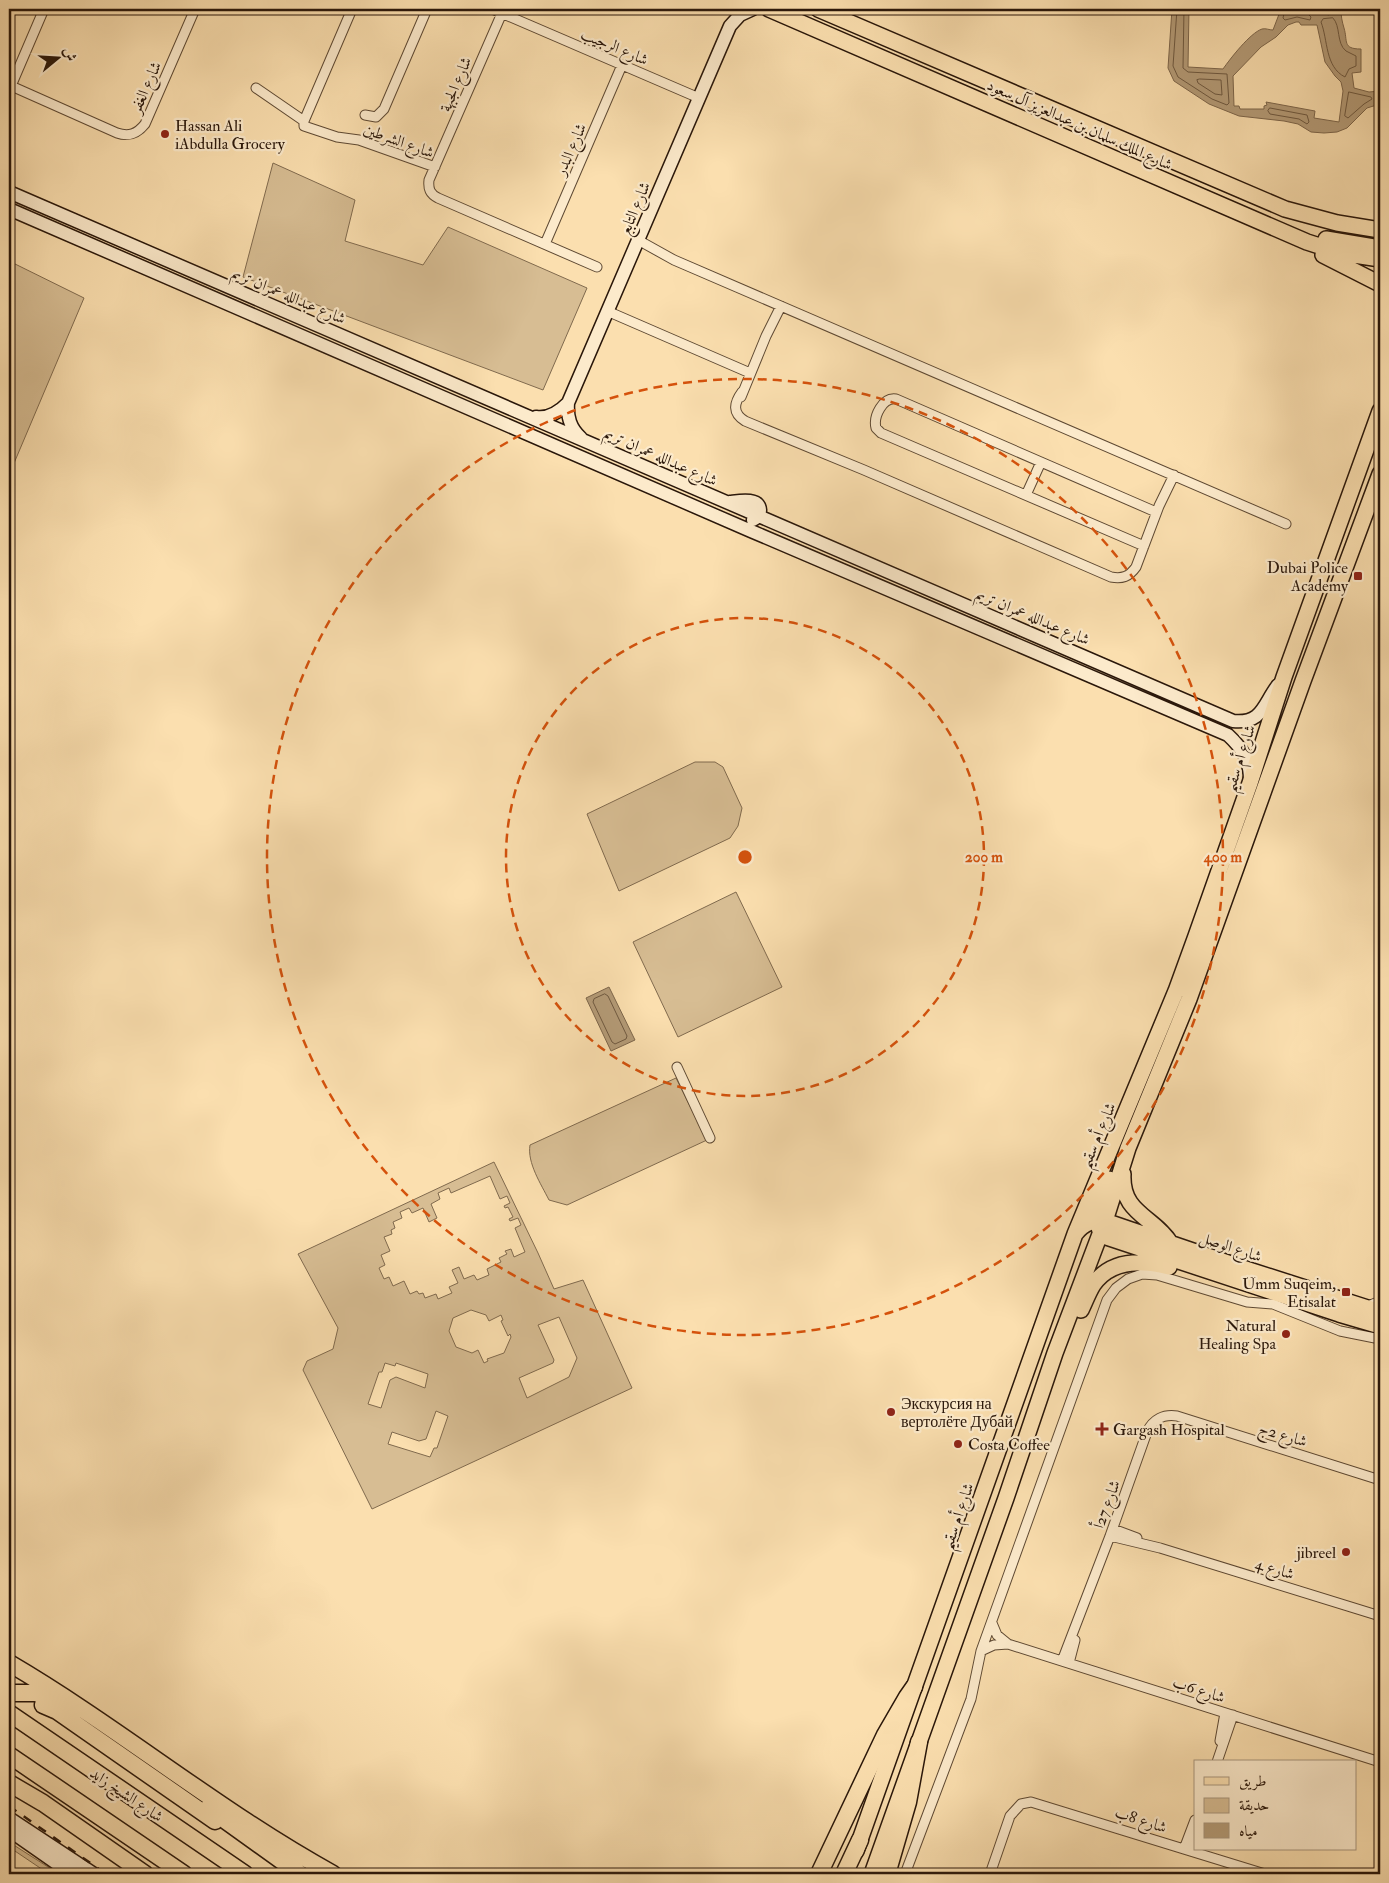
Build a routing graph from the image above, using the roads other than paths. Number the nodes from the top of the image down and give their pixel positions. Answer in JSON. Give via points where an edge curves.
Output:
{"nodes":[{"id":1,"x":44,"y":9,"type":"edge"},
{"id":2,"x":194,"y":9,"type":"edge"},
{"id":3,"x":352,"y":9,"type":"edge"},
{"id":4,"x":427,"y":9,"type":"edge"},
{"id":5,"x":492,"y":9,"type":"edge"},
{"id":6,"x":728,"y":9,"type":"edge"},
{"id":7,"x":753,"y":9,"type":"edge"},
{"id":8,"x":769,"y":9,"type":"edge"},
{"id":9,"x":818,"y":9,"type":"edge"},
{"id":10,"x":502,"y":13,"type":"junction"},
{"id":11,"x":730,"y":26,"type":"junction"},
{"id":12,"x":622,"y":65,"type":"junction"},
{"id":13,"x":10,"y":86,"type":"edge"},
{"id":14,"x":256,"y":88,"type":"dead end"},
{"id":15,"x":699,"y":98,"type":"junction"},
{"id":16,"x":1051,"y":109,"type":"junction"},
{"id":17,"x":365,"y":115,"type":"dead end"},
{"id":18,"x":304,"y":121,"type":"junction"},
{"id":19,"x":1072,"y":140,"type":"junction"},
{"id":20,"x":435,"y":167,"type":"junction"},
{"id":21,"x":9,"y":192,"type":"edge"},
{"id":22,"x":9,"y":209,"type":"edge"},
{"id":23,"x":1243,"y":215,"type":"junction"},
{"id":24,"x":1380,"y":228,"type":"edge"},
{"id":25,"x":636,"y":243,"type":"junction"},
{"id":26,"x":545,"y":244,"type":"junction"},
{"id":27,"x":1380,"y":248,"type":"edge"},
{"id":28,"x":1380,"y":260,"type":"edge"},
{"id":29,"x":597,"y":267,"type":"dead end"},
{"id":30,"x":1380,"y":284,"type":"edge"},
{"id":31,"x":778,"y":305,"type":"junction"},
{"id":32,"x":607,"y":311,"type":"junction"},
{"id":33,"x":750,"y":373,"type":"junction"},
{"id":34,"x":568,"y":403,"type":"junction"},
{"id":35,"x":1380,"y":411,"type":"edge"},
{"id":36,"x":532,"y":417,"type":"junction"},
{"id":37,"x":583,"y":439,"type":"junction"},
{"id":38,"x":1041,"y":462,"type":"junction"},
{"id":39,"x":1170,"y":474,"type":"junction"},
{"id":40,"x":1380,"y":474,"type":"edge"},
{"id":41,"x":650,"y":486,"type":"junction"},
{"id":42,"x":1026,"y":495,"type":"junction"},
{"id":43,"x":1157,"y":509,"type":"junction"},
{"id":44,"x":758,"y":516,"type":"junction"},
{"id":45,"x":1286,"y":524,"type":"dead end"},
{"id":46,"x":1144,"y":546,"type":"junction"},
{"id":47,"x":1284,"y":677,"type":"junction"},
{"id":48,"x":1250,"y":783,"type":"junction"},
{"id":49,"x":677,"y":1067,"type":"dead end"},
{"id":50,"x":1131,"y":1101,"type":"junction"},
{"id":51,"x":710,"y":1138,"type":"dead end"},
{"id":52,"x":1128,"y":1148,"type":"junction"},
{"id":53,"x":1102,"y":1219,"type":"junction"},
{"id":54,"x":1075,"y":1234,"type":"junction"},
{"id":55,"x":1171,"y":1244,"type":"junction"},
{"id":56,"x":1218,"y":1273,"type":"junction"},
{"id":57,"x":1380,"y":1301,"type":"edge"},
{"id":58,"x":1373,"y":1310,"type":"edge"},
{"id":59,"x":1380,"y":1326,"type":"edge"},
{"id":60,"x":1062,"y":1338,"type":"junction"},
{"id":61,"x":1380,"y":1339,"type":"edge"},
{"id":62,"x":1056,"y":1353,"type":"junction"},
{"id":63,"x":1177,"y":1416,"type":"joint"},
{"id":64,"x":1380,"y":1480,"type":"edge"},
{"id":65,"x":1112,"y":1532,"type":"junction"},
{"id":66,"x":1380,"y":1616,"type":"edge"},
{"id":67,"x":992,"y":1623,"type":"junction"},
{"id":68,"x":1008,"y":1644,"type":"junction"},
{"id":69,"x":981,"y":1651,"type":"junction"},
{"id":70,"x":1066,"y":1662,"type":"junction"},
{"id":71,"x":9,"y":1663,"type":"edge"},
{"id":72,"x":914,"y":1687,"type":"junction"},
{"id":73,"x":9,"y":1693,"type":"edge"},
{"id":74,"x":9,"y":1702,"type":"edge"},
{"id":75,"x":9,"y":1713,"type":"edge"},
{"id":76,"x":1229,"y":1714,"type":"junction"},
{"id":77,"x":919,"y":1742,"type":"junction"},
{"id":78,"x":9,"y":1755,"type":"edge"},
{"id":79,"x":129,"y":1756,"type":"junction"},
{"id":80,"x":1217,"y":1760,"type":"edge"},
{"id":81,"x":1380,"y":1762,"type":"edge"},
{"id":82,"x":9,"y":1784,"type":"edge"},
{"id":83,"x":9,"y":1789,"type":"edge"},
{"id":84,"x":9,"y":1818,"type":"edge"},
{"id":85,"x":1194,"y":1824,"type":"edge"},
{"id":86,"x":9,"y":1830,"type":"edge"},
{"id":87,"x":1194,"y":1839,"type":"edge"},
{"id":88,"x":860,"y":1840,"type":"junction"},
{"id":89,"x":1188,"y":1850,"type":"junction"},
{"id":90,"x":295,"y":1865,"type":"edge"},
{"id":91,"x":72,"y":1874,"type":"edge"},
{"id":92,"x":94,"y":1874,"type":"edge"},
{"id":93,"x":126,"y":1874,"type":"edge"},
{"id":94,"x":145,"y":1874,"type":"edge"},
{"id":95,"x":184,"y":1874,"type":"edge"},
{"id":96,"x":245,"y":1874,"type":"edge"},
{"id":97,"x":305,"y":1874,"type":"edge"},
{"id":98,"x":321,"y":1874,"type":"edge"},
{"id":99,"x":332,"y":1874,"type":"edge"},
{"id":100,"x":819,"y":1874,"type":"edge"},
{"id":101,"x":844,"y":1874,"type":"edge"},
{"id":102,"x":848,"y":1874,"type":"edge"},
{"id":103,"x":872,"y":1874,"type":"edge"},
{"id":104,"x":887,"y":1874,"type":"edge"},
{"id":105,"x":905,"y":1874,"type":"edge"},
{"id":106,"x":990,"y":1874,"type":"edge"},
{"id":107,"x":1265,"y":1874,"type":"edge"}],
"edges":[{"from":1,"to":13,"type":"street"},
{"from":2,"to":13,"type":"street","name":"شارع الغفر","via":[[145,124],[131,135],[117,133]]},
{"from":3,"to":18,"type":"street"},
{"from":4,"to":17,"type":"street","via":[[384,110],[376,117]]},
{"from":5,"to":10,"type":"street","name":"شارع الرجيب"},
{"from":6,"to":11,"type":"street"},
{"from":7,"to":11,"type":"street","name":"شارع التابع","via":[[740,15]]},
{"from":8,"to":19,"type":"main road","name":"شارع الملك سلمان بن عبدالعزيز آل سعود"},
{"from":9,"to":16,"type":"main road","name":"شارع الملك سلمان بن عبدالعزيز آل سعود"},
{"from":10,"to":12,"type":"street","name":"شارع الرجيب"},
{"from":10,"to":20,"type":"street","name":"شارع الجبهة"},
{"from":11,"to":15,"type":"street","name":"شارع التابع"},
{"from":12,"to":15,"type":"street","name":"شارع الرجيب"},
{"from":12,"to":26,"type":"street","name":"شارع البدر"},
{"from":14,"to":18,"type":"street"},
{"from":15,"to":25,"type":"street","name":"شارع التابع"},
{"from":16,"to":19,"type":"main road","via":[[1061,130]]},
{"from":16,"to":24,"type":"main road","name":"شارع الملك سلمان بن عبدالعزيز آل سعود","via":[[1285,209],[1321,219]]},
{"from":18,"to":20,"type":"street","name":"شارع الشرطين","via":[[306,127],[340,138],[359,140]]},
{"from":19,"to":23,"type":"main road","name":"شارع الملك سلمان بن عبدالعزيز آل سعود"},
{"from":20,"to":26,"type":"street","name":"شارع الشرطين","via":[[428,187],[433,196]]},
{"from":21,"to":36,"type":"street","name":"شارع عبدالله عمران تريم"},
{"from":22,"to":41,"type":"street","name":"شارع عبدالله عمران تريم"},
{"from":23,"to":27,"type":"main road","via":[[1344,243]]},
{"from":23,"to":28,"type":"main road","name":"شارع الملك سلمان بن عبدالعزيز آل سعود","via":[[1306,242]]},
{"from":23,"to":30,"type":"main road"},
{"from":25,"to":31,"type":"street"},
{"from":25,"to":32,"type":"street","name":"شارع التابع"},
{"from":26,"to":29,"type":"street","name":"شارع الشرطين"},
{"from":31,"to":33,"type":"street"},
{"from":31,"to":39,"type":"street"},
{"from":32,"to":33,"type":"street"},
{"from":32,"to":34,"type":"street","name":"شارع التابع"},
{"from":33,"to":46,"type":"street","via":[[736,402],[737,414],[751,424],[1111,577],[1125,577],[1132,573]]},
{"from":34,"to":36,"type":"street","via":[[556,414]]},
{"from":34,"to":37,"type":"street","via":[[569,419],[576,434]]},
{"from":35,"to":47,"type":"main road","name":"شارع أم سقيم"},
{"from":36,"to":37,"type":"street","name":"شارع عبدالله عمران تريم"},
{"from":37,"to":44,"type":"street","name":"شارع عبدالله عمران تريم"},
{"from":38,"to":42,"type":"street"},
{"from":38,"to":42,"type":"street","via":[[896,399],[883,403],[875,421],[881,433]]},
{"from":38,"to":43,"type":"street"},
{"from":39,"to":43,"type":"street"},
{"from":39,"to":45,"type":"street"},
{"from":40,"to":52,"type":"main road","name":"شارع أم سقيم","via":[[1190,998]]},
{"from":41,"to":44,"type":"street","via":[[680,494],[745,520],[755,520]]},
{"from":41,"to":48,"type":"street","name":"شارع عبدالله عمران تريم","via":[[1228,735],[1246,756]]},
{"from":42,"to":46,"type":"street"},
{"from":43,"to":46,"type":"street"},
{"from":44,"to":47,"type":"street","name":"شارع عبدالله عمران تريم","via":[[1233,721],[1251,720],[1259,715]]},
{"from":47,"to":48,"type":"main road","name":"شارع أم سقيم"},
{"from":48,"to":50,"type":"main road","name":"شارع أم سقيم","via":[[1176,991]]},
{"from":49,"to":51,"type":"street"},
{"from":50,"to":53,"type":"main road","via":[[1130,1125]]},
{"from":50,"to":54,"type":"main road","name":"شارع أم سقيم"},
{"from":52,"to":53,"type":"main road","name":"شارع أم سقيم"},
{"from":52,"to":55,"type":"main road","via":[[1123,1181],[1127,1198],[1137,1213],[1158,1228]]},
{"from":53,"to":54,"type":"main road","via":[[1087,1223]]},
{"from":53,"to":55,"type":"main road","name":"شارع الوصل"},
{"from":53,"to":56,"type":"main road","name":"شارع الوصل"},
{"from":53,"to":60,"type":"main road","name":"شارع أم سقيم"},
{"from":54,"to":62,"type":"main road","via":[[1085,1237],[1086,1244],[1058,1324]]},
{"from":54,"to":72,"type":"main road","name":"شارع أم سقيم"},
{"from":55,"to":58,"type":"main road","name":"شارع الوصل"},
{"from":56,"to":59,"type":"main road","name":"شارع الوصل"},
{"from":56,"to":60,"type":"main road","via":[[1142,1262],[1124,1264],[1096,1281],[1072,1328]]},
{"from":57,"to":58,"type":"street"},
{"from":60,"to":62,"type":"main road","name":"شارع أم سقيم"},
{"from":61,"to":67,"type":"street","via":[[1340,1331],[1273,1304],[1247,1302],[1157,1275],[1135,1276],[1122,1283],[1108,1300]]},
{"from":62,"to":77,"type":"main road","name":"شارع أم سقيم"},
{"from":63,"to":64,"type":"street","name":"شارع 2ج"},
{"from":63,"to":65,"type":"street","name":"شارع 27أ","via":[[1164,1416],[1149,1427]]},
{"from":65,"to":66,"type":"street","name":"شارع 4"},
{"from":65,"to":70,"type":"street","name":"شارع 27أ"},
{"from":67,"to":68,"type":"street","via":[[997,1635]]},
{"from":67,"to":69,"type":"street"},
{"from":68,"to":69,"type":"street","via":[[994,1645]]},
{"from":68,"to":70,"type":"street","name":"شارع 6ب"},
{"from":69,"to":105,"type":"street","via":[[971,1699]]},
{"from":70,"to":76,"type":"street","name":"شارع 6ب"},
{"from":71,"to":90,"type":"highway","via":[[168,1769]]},
{"from":72,"to":88,"type":"main road","name":"شارع أم سقيم"},
{"from":72,"to":100,"type":"highway","via":[[886,1735]]},
{"from":73,"to":79,"type":"highway","via":[[22,1692],[60,1704]]},
{"from":74,"to":79,"type":"highway","via":[[30,1702],[48,1707]]},
{"from":75,"to":96,"type":"highway","name":"شارع الشيخ زايد"},
{"from":76,"to":80,"type":"street"},
{"from":76,"to":81,"type":"street","name":"شارع 6ب"},
{"from":77,"to":103,"type":"main road","name":"شارع أم سقيم"},
{"from":77,"to":104,"type":"highway","via":[[906,1811]]},
{"from":78,"to":95,"type":"highway"},
{"from":79,"to":90,"type":"highway","via":[[254,1848]]},
{"from":82,"to":94,"type":"highway","via":[[43,1803]]},
{"from":83,"to":93,"type":"highway"},
{"from":84,"to":92,"type":"street"},
{"from":85,"to":89,"type":"street"},
{"from":86,"to":91,"type":"street"},
{"from":87,"to":89,"type":"street"},
{"from":88,"to":101,"type":"highway"},
{"from":88,"to":102,"type":"main road","name":"شارع أم سقيم"},
{"from":89,"to":106,"type":"street","name":"شارع 8ب","via":[[1037,1802],[1021,1804],[1012,1811]]},
{"from":89,"to":107,"type":"street","name":"شارع 8ب"},
{"from":90,"to":97,"type":"highway"},
{"from":90,"to":98,"type":"highway"},
{"from":90,"to":99,"type":"highway"}]}
